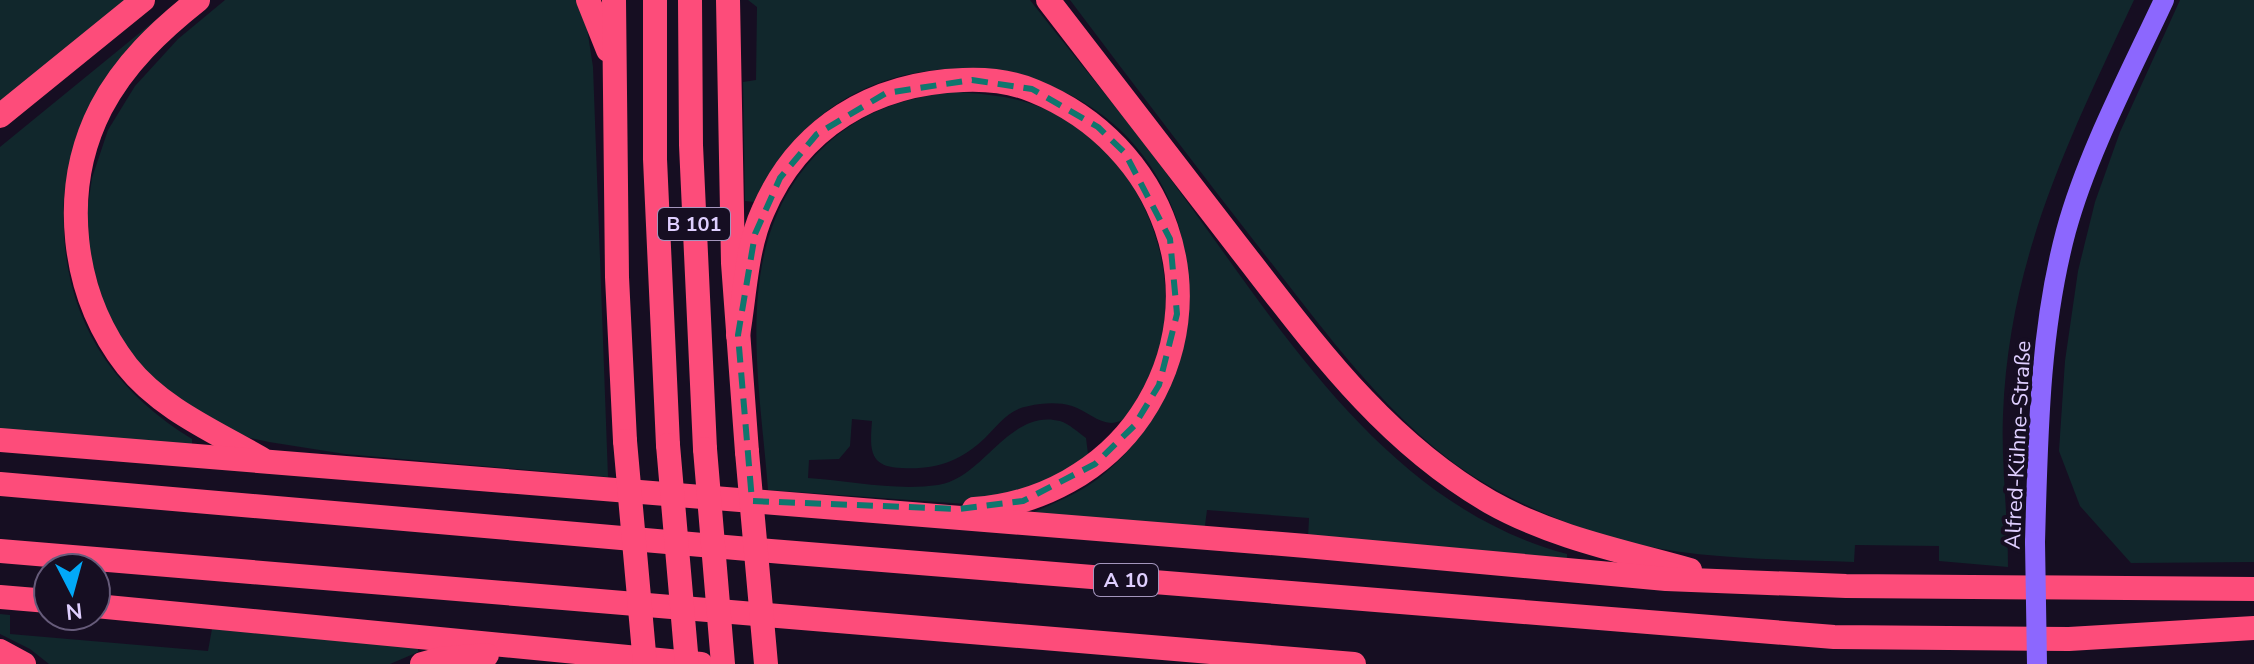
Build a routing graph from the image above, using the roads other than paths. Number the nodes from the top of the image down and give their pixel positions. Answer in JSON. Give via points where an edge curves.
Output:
{"nodes":[{"id":1,"x":143,"y":0,"type":"edge"},
{"id":2,"x":198,"y":0,"type":"edge"},
{"id":3,"x":588,"y":0,"type":"edge"},
{"id":4,"x":614,"y":0,"type":"edge"},
{"id":5,"x":655,"y":0,"type":"edge"},
{"id":6,"x":690,"y":0,"type":"edge"},
{"id":7,"x":728,"y":0,"type":"edge"},
{"id":8,"x":1048,"y":0,"type":"edge"},
{"id":9,"x":2164,"y":0,"type":"edge"},
{"id":10,"x":613,"y":64,"type":"junction"},
{"id":11,"x":0,"y":116,"type":"edge"},
{"id":12,"x":738,"y":335,"type":"junction"},
{"id":13,"x":0,"y":440,"type":"edge"},
{"id":14,"x":268,"y":462,"type":"junction"},
{"id":15,"x":0,"y":484,"type":"edge"},
{"id":16,"x":768,"y":502,"type":"junction"},
{"id":17,"x":0,"y":551,"type":"edge"},
{"id":18,"x":1735,"y":582,"type":"junction"},
{"id":19,"x":2254,"y":589,"type":"edge"},
{"id":20,"x":0,"y":597,"type":"edge"},
{"id":21,"x":32,"y":600,"type":"edge"},
{"id":22,"x":112,"y":608,"type":"edge"},
{"id":23,"x":2254,"y":628,"type":"edge"},
{"id":24,"x":0,"y":651,"type":"edge"},
{"id":25,"x":666,"y":663,"type":"edge"},
{"id":26,"x":24,"y":664,"type":"edge"},
{"id":27,"x":422,"y":664,"type":"edge"},
{"id":28,"x":701,"y":664,"type":"edge"},
{"id":29,"x":723,"y":664,"type":"edge"},
{"id":30,"x":766,"y":664,"type":"edge"},
{"id":31,"x":1354,"y":664,"type":"edge"},
{"id":32,"x":2037,"y":664,"type":"edge"}],
"edges":[{"from":1,"to":11,"type":"highway"},
{"from":2,"to":14,"type":"highway","via":[[164,26],[102,106],[77,186],[78,254],[89,296],[128,367],[189,417]]},
{"from":3,"to":10,"type":"highway"},
{"from":4,"to":10,"type":"highway"},
{"from":5,"to":25,"type":"highway","number":"B 101","bridge":true,"via":[[655,159],[668,445]]},
{"from":6,"to":29,"type":"highway","number":"B 101","bridge":true,"via":[[705,449]]},
{"from":7,"to":12,"type":"highway","number":"B 101"},
{"from":8,"to":18,"type":"highway","via":[[1336,371],[1411,448],[1491,502],[1533,523]]},
{"from":9,"to":32,"type":"main road","name":"Alfred-Kühne-Straße","bridge":true,"via":[[2095,150],[2066,230],[2050,309],[2039,402]]},
{"from":10,"to":25,"type":"highway","bridge":true,"via":[[625,441]]},
{"from":12,"to":16,"type":"highway","via":[[755,234],[778,182],[817,134],[839,117],[914,84],[961,80],[1032,89],[1098,127],[1125,153],[1153,196],[1176,264],[1177,314],[1159,385],[1134,426],[1095,464],[1052,489],[994,507]]},
{"from":12,"to":30,"type":"highway","number":"B 101","bridge":true},
{"from":13,"to":14,"type":"highway"},
{"from":14,"to":16,"type":"highway"},
{"from":15,"to":23,"type":"highway","number":"A 10","via":[[1834,637],[2069,639]]},
{"from":16,"to":18,"type":"highway"},
{"from":17,"to":31,"type":"highway"},
{"from":18,"to":19,"type":"highway"},
{"from":20,"to":21,"type":"highway"},
{"from":22,"to":25,"type":"highway"},
{"from":24,"to":26,"type":"highway"},
{"from":25,"to":27,"type":"highway","via":[[481,655]]},
{"from":25,"to":28,"type":"highway"}]}
